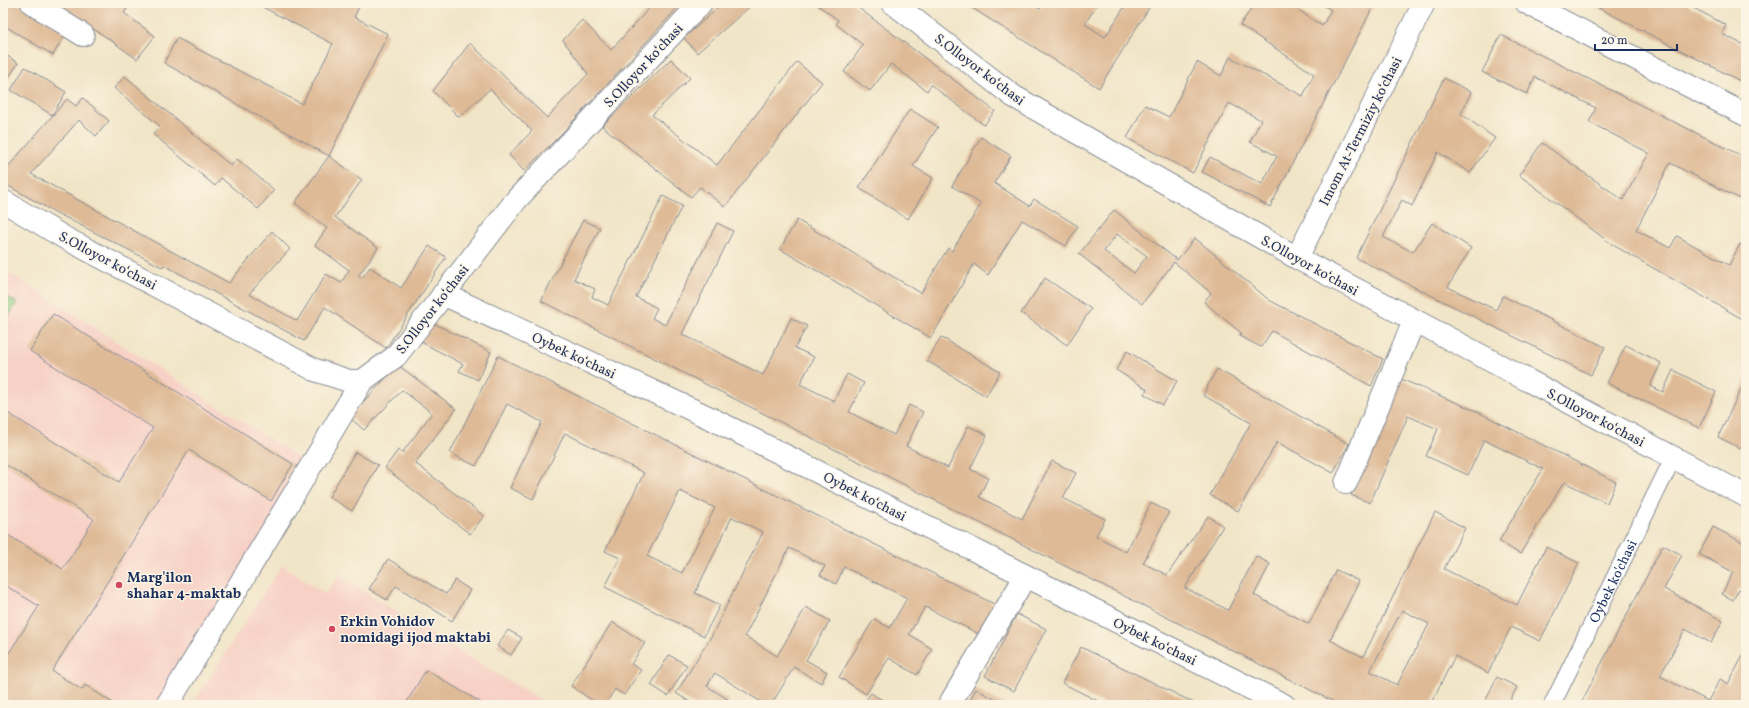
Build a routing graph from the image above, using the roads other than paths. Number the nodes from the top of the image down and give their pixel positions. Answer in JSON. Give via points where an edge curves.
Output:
{"nodes":[{"id":1,"x":32,"y":3,"type":"edge"},
{"id":2,"x":702,"y":3,"type":"edge"},
{"id":3,"x":893,"y":3,"type":"edge"},
{"id":4,"x":1424,"y":3,"type":"edge"},
{"id":5,"x":1527,"y":3,"type":"edge"},
{"id":6,"x":83,"y":35,"type":"dead end"},
{"id":7,"x":1746,"y":115,"type":"edge"},
{"id":8,"x":3,"y":201,"type":"edge"},
{"id":9,"x":1297,"y":258,"type":"junction"},
{"id":10,"x":443,"y":294,"type":"junction"},
{"id":11,"x":1414,"y":321,"type":"junction"},
{"id":12,"x":362,"y":381,"type":"junction"},
{"id":13,"x":1673,"y":458,"type":"junction"},
{"id":14,"x":1346,"y":483,"type":"dead end"},
{"id":15,"x":1746,"y":496,"type":"edge"},
{"id":16,"x":1025,"y":576,"type":"junction"},
{"id":17,"x":167,"y":705,"type":"edge"},
{"id":18,"x":949,"y":705,"type":"edge"},
{"id":19,"x":1284,"y":705,"type":"edge"},
{"id":20,"x":1552,"y":705,"type":"edge"}],
"edges":[{"from":1,"to":6,"type":"street"},
{"from":2,"to":10,"type":"street","name":"S.Olloyor koʻchasi","via":[[517,199]]},
{"from":3,"to":9,"type":"street","name":"S.Olloyor koʻchasi","via":[[1012,96]]},
{"from":4,"to":9,"type":"street","name":"Imom At-Termiziy koʻchasi"},
{"from":5,"to":7,"type":"street"},
{"from":8,"to":12,"type":"street","name":"S.Olloyor koʻchasi","via":[[64,238],[315,370],[349,381]]},
{"from":9,"to":11,"type":"street","name":"S.Olloyor koʻchasi"},
{"from":10,"to":12,"type":"street","name":"S.Olloyor koʻchasi","via":[[396,356]]},
{"from":10,"to":16,"type":"street","name":"Oybek koʻchasi","via":[[712,419]]},
{"from":11,"to":13,"type":"street","name":"S.Olloyor koʻchasi"},
{"from":11,"to":14,"type":"street"},
{"from":12,"to":17,"type":"street"},
{"from":13,"to":15,"type":"street","name":"S.Olloyor koʻchasi"},
{"from":13,"to":20,"type":"lane","name":"Oybek ko'chasi"},
{"from":16,"to":18,"type":"street"},
{"from":16,"to":19,"type":"street","name":"Oybek koʻchasi"}]}
